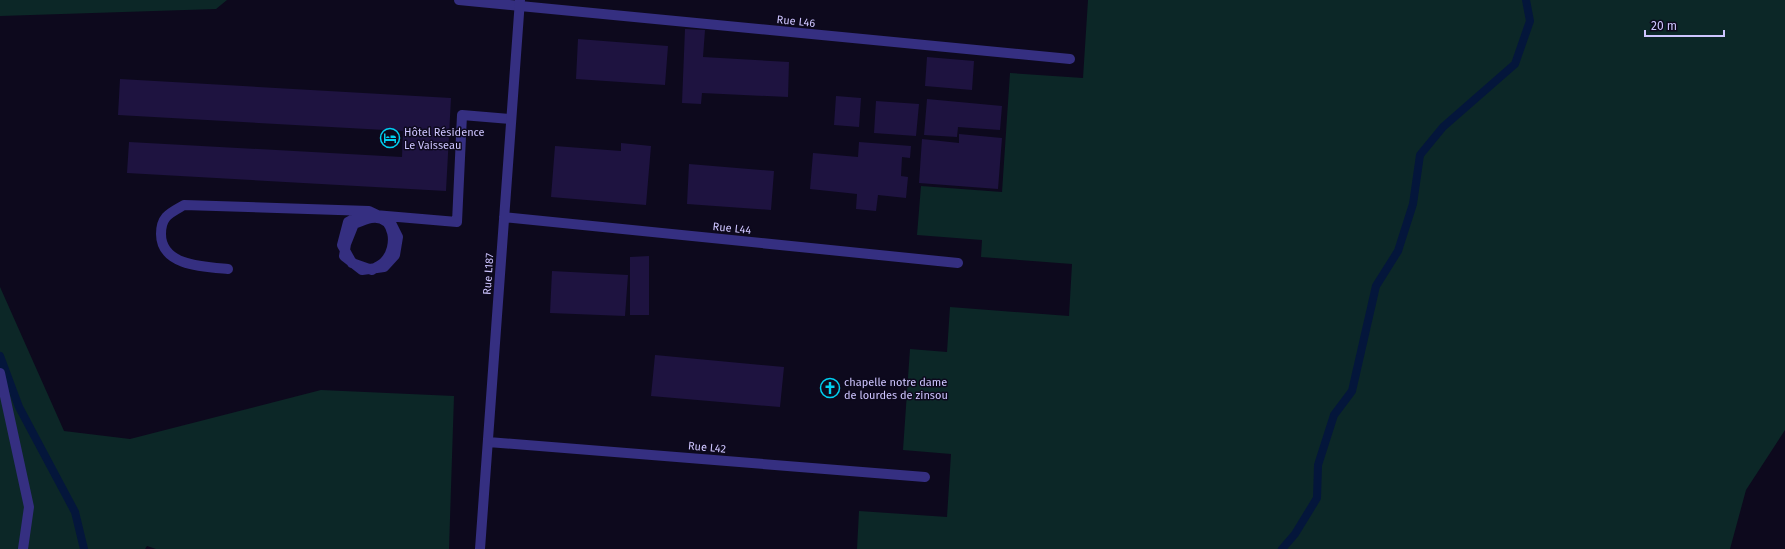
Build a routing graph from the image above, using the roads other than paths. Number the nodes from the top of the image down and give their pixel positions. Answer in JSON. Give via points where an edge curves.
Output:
{"nodes":[{"id":1,"x":460,"y":0,"type":"edge"},
{"id":2,"x":520,"y":3,"type":"edge"},
{"id":3,"x":1070,"y":59,"type":"dead end"},
{"id":4,"x":511,"y":119,"type":"junction"},
{"id":5,"x":504,"y":218,"type":"junction"},
{"id":6,"x":958,"y":263,"type":"dead end"},
{"id":7,"x":228,"y":269,"type":"dead end"},
{"id":8,"x":0,"y":373,"type":"edge"},
{"id":9,"x":488,"y":442,"type":"junction"},
{"id":10,"x":925,"y":477,"type":"dead end"},
{"id":11,"x":23,"y":549,"type":"edge"},
{"id":12,"x":480,"y":549,"type":"edge"}],
"edges":[{"from":1,"to":2,"type":"street","name":"Rue L46"},
{"from":2,"to":3,"type":"street","name":"Rue L46"},
{"from":2,"to":4,"type":"street","name":"Rue L187"},
{"from":4,"to":5,"type":"street","name":"Rue L187"},
{"from":4,"to":7,"type":"street","via":[[462,115],[457,222],[387,216],[379,215],[371,214],[363,214],[348,222],[342,245],[345,251],[348,257],[352,263],[359,265],[366,268],[372,270],[379,266],[386,261],[394,246],[390,226],[381,219],[372,218],[354,224],[346,244],[345,250],[344,256],[350,261],[356,265],[362,270],[369,269],[376,268],[384,267],[395,255],[398,237],[390,221],[383,218],[376,214],[369,211],[184,204],[167,215],[161,224],[164,250],[176,259],[191,265]]},
{"from":5,"to":6,"type":"street","name":"Rue L44"},
{"from":5,"to":9,"type":"street","name":"Rue L187"},
{"from":8,"to":11,"type":"street","via":[[29,507]]},
{"from":9,"to":10,"type":"street","name":"Rue L42"},
{"from":9,"to":12,"type":"street","name":"Rue L187"}]}
